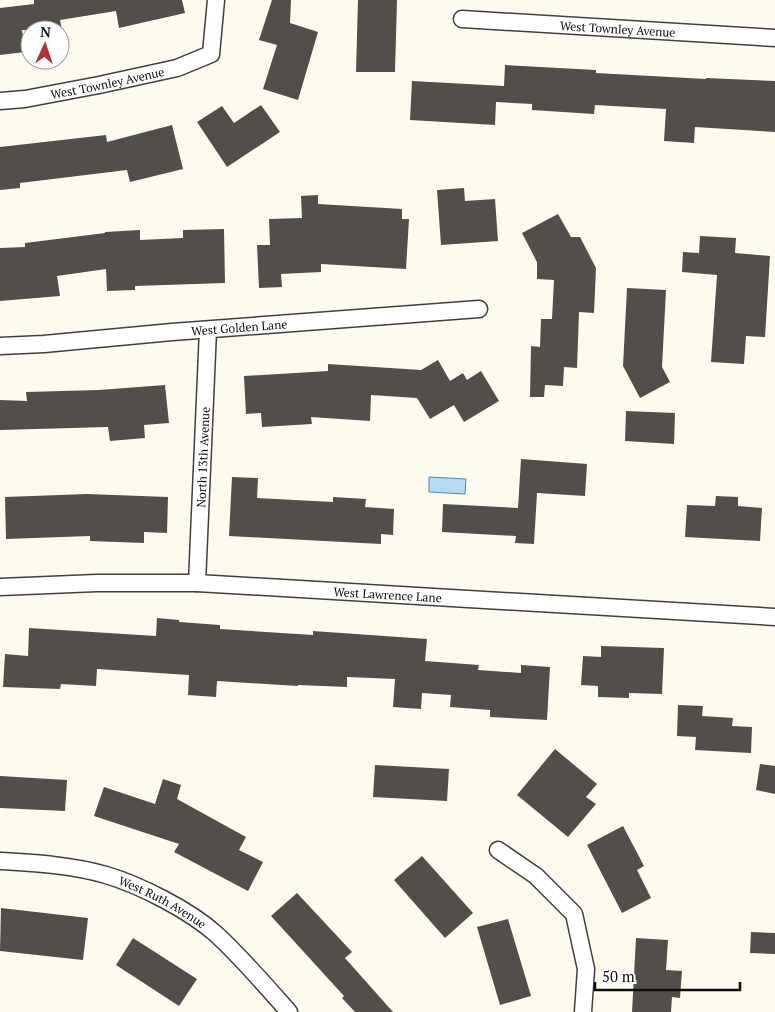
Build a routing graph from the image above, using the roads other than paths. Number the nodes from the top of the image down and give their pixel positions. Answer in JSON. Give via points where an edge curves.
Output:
{"nodes":[{"id":1,"x":216,"y":0,"type":"edge"},
{"id":2,"x":462,"y":19,"type":"dead end"},
{"id":3,"x":775,"y":38,"type":"edge"},
{"id":4,"x":0,"y":102,"type":"edge"},
{"id":5,"x":479,"y":309,"type":"dead end"},
{"id":6,"x":208,"y":330,"type":"junction"},
{"id":7,"x":0,"y":346,"type":"edge"},
{"id":8,"x":197,"y":583,"type":"junction"},
{"id":9,"x":0,"y":586,"type":"edge"},
{"id":10,"x":775,"y":617,"type":"edge"},
{"id":11,"x":498,"y":850,"type":"dead end"},
{"id":12,"x":0,"y":861,"type":"edge"},
{"id":13,"x":289,"y":1012,"type":"edge"},
{"id":14,"x":583,"y":1012,"type":"edge"}],
"edges":[{"from":1,"to":4,"type":"street","name":"West Townley Avenue","via":[[210,54],[169,70]]},
{"from":2,"to":3,"type":"street","name":"West Townley Avenue"},
{"from":5,"to":6,"type":"street","name":"West Golden Lane"},
{"from":6,"to":7,"type":"street","name":"West Golden Lane"},
{"from":6,"to":8,"type":"street","name":"North 13th Avenue"},
{"from":8,"to":9,"type":"street","name":"West Lawrence Lane"},
{"from":8,"to":10,"type":"street","name":"West Lawrence Lane"},
{"from":11,"to":14,"type":"street","via":[[536,876],[574,914],[586,969]]},
{"from":12,"to":13,"type":"street","name":"West Ruth Avenue","via":[[50,864],[106,875],[149,892],[216,934]]}]}
